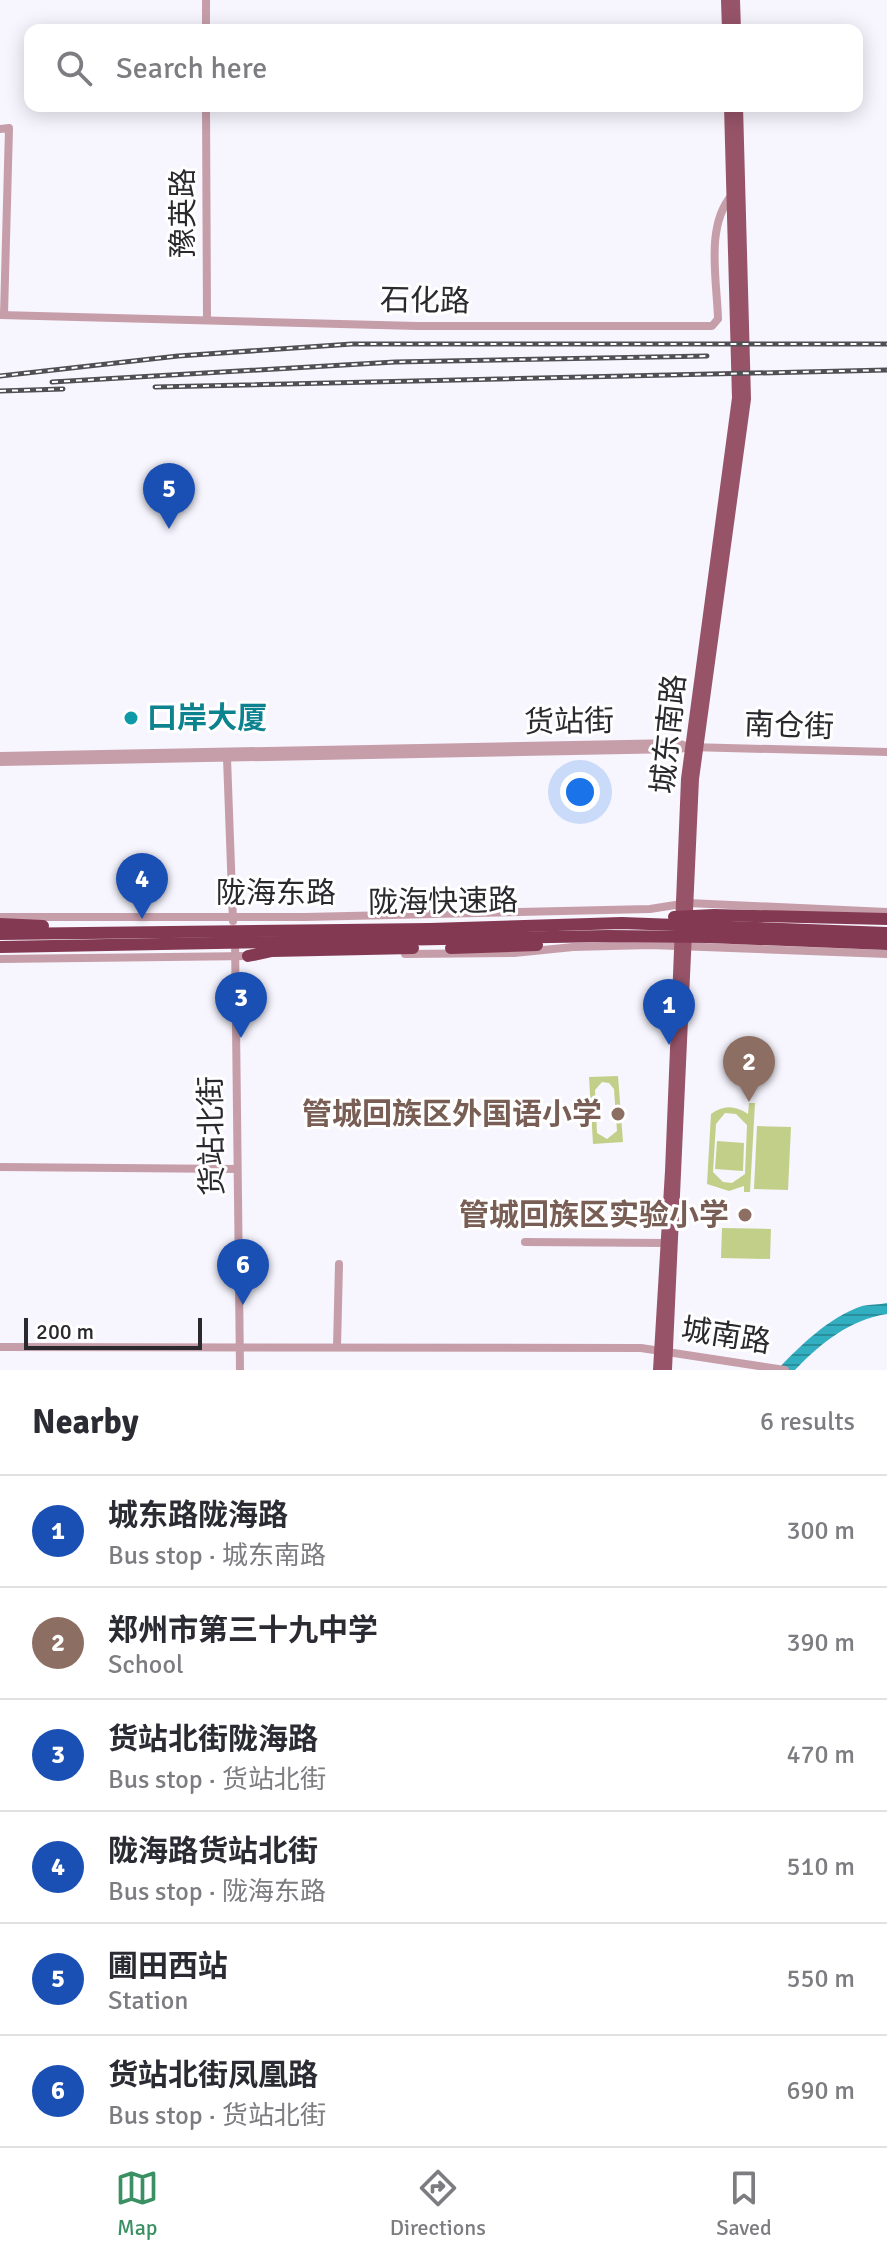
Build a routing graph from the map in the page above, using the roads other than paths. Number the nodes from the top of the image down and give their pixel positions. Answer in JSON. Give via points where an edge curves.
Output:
{"nodes":[{"id":1,"x":206,"y":0,"type":"edge"},
{"id":2,"x":726,"y":0,"type":"edge"},
{"id":3,"x":735,"y":0,"type":"edge"},
{"id":4,"x":206,"y":24,"type":"edge"},
{"id":5,"x":727,"y":24,"type":"edge"},
{"id":6,"x":736,"y":24,"type":"edge"},
{"id":7,"x":206,"y":112,"type":"edge"},
{"id":8,"x":729,"y":112,"type":"edge"},
{"id":9,"x":738,"y":112,"type":"edge"},
{"id":10,"x":4,"y":128,"type":"edge"},
{"id":11,"x":732,"y":195,"type":"junction"},
{"id":12,"x":2,"y":315,"type":"edge"},
{"id":13,"x":207,"y":320,"type":"junction"},
{"id":14,"x":693,"y":747,"type":"junction"},
{"id":15,"x":887,"y":752,"type":"edge"},
{"id":16,"x":227,"y":758,"type":"junction"},
{"id":17,"x":0,"y":759,"type":"edge"},
{"id":18,"x":684,"y":904,"type":"junction"},
{"id":19,"x":887,"y":912,"type":"edge"},
{"id":20,"x":0,"y":917,"type":"edge"},
{"id":21,"x":232,"y":917,"type":"junction"},
{"id":22,"x":887,"y":919,"type":"edge"},
{"id":23,"x":0,"y":924,"type":"edge"},
{"id":24,"x":575,"y":924,"type":"junction"},
{"id":25,"x":98,"y":932,"type":"junction"},
{"id":26,"x":887,"y":933,"type":"edge"},
{"id":27,"x":0,"y":934,"type":"edge"},
{"id":28,"x":583,"y":936,"type":"junction"},
{"id":29,"x":887,"y":944,"type":"edge"},
{"id":30,"x":683,"y":946,"type":"junction"},
{"id":31,"x":0,"y":947,"type":"edge"},
{"id":32,"x":887,"y":954,"type":"edge"},
{"id":33,"x":243,"y":956,"type":"junction"},
{"id":34,"x":0,"y":959,"type":"edge"},
{"id":35,"x":0,"y":1167,"type":"edge"},
{"id":36,"x":237,"y":1169,"type":"junction"},
{"id":37,"x":525,"y":1242,"type":"dead end"},
{"id":38,"x":665,"y":1243,"type":"junction"},
{"id":39,"x":339,"y":1264,"type":"dead end"},
{"id":40,"x":0,"y":1347,"type":"edge"},
{"id":41,"x":239,"y":1347,"type":"junction"},
{"id":42,"x":337,"y":1347,"type":"junction"},
{"id":43,"x":664,"y":1350,"type":"junction"},
{"id":44,"x":780,"y":1369,"type":"edge"},
{"id":45,"x":240,"y":1370,"type":"edge"},
{"id":46,"x":658,"y":1370,"type":"edge"},
{"id":47,"x":667,"y":1370,"type":"edge"}],
"edges":[{"from":1,"to":4,"type":"street"},
{"from":2,"to":5,"type":"main road"},
{"from":3,"to":6,"type":"main road"},
{"from":7,"to":13,"type":"street","name":"豫英路"},
{"from":8,"to":11,"type":"main road","name":"城东南路"},
{"from":9,"to":14,"type":"main road","name":"城东南路","via":[[746,399]]},
{"from":10,"to":12,"type":"street"},
{"from":11,"to":13,"type":"street","name":"石化路","via":[[722,206],[716,236],[718,319],[712,326]]},
{"from":11,"to":14,"type":"main road","name":"城东南路","via":[[737,398]]},
{"from":12,"to":13,"type":"street","name":"石化路"},
{"from":14,"to":15,"type":"street","name":"南仓街"},
{"from":14,"to":16,"type":"street","name":"货站街"},
{"from":14,"to":17,"type":"street","name":"货站街","via":[[678,743]]},
{"from":14,"to":18,"type":"main road","name":"城东南路"},
{"from":16,"to":17,"type":"street","name":"货站街"},
{"from":16,"to":21,"type":"street","name":"货站北街"},
{"from":18,"to":19,"type":"street","name":"陇海东路"},
{"from":18,"to":21,"type":"street","name":"陇海东路","via":[[604,911]]},
{"from":18,"to":30,"type":"main road","name":"城东南路"},
{"from":20,"to":21,"type":"street","name":"陇海东路"},
{"from":21,"to":33,"type":"street","name":"货站北街"},
{"from":22,"to":24,"type":"highway","via":[[714,915]]},
{"from":23,"to":25,"type":"highway"},
{"from":24,"to":25,"type":"highway","name":"陇海快速路"},
{"from":24,"to":26,"type":"highway","name":"陇海快速路"},
{"from":25,"to":27,"type":"highway","name":"陇海快速路"},
{"from":28,"to":29,"type":"highway","name":"陇海快速路"},
{"from":28,"to":31,"type":"highway","name":"陇海快速路"},
{"from":28,"to":33,"type":"highway","via":[[517,946]]},
{"from":30,"to":32,"type":"street","name":"陇海东路"},
{"from":30,"to":33,"type":"street","name":"陇海东路"},
{"from":30,"to":38,"type":"main road","name":"城东南路"},
{"from":30,"to":43,"type":"main road","name":"城东南路"},
{"from":33,"to":34,"type":"street","name":"陇海东路"},
{"from":33,"to":36,"type":"street","name":"货站北街"},
{"from":35,"to":36,"type":"street"},
{"from":36,"to":41,"type":"street","name":"货站北街"},
{"from":37,"to":38,"type":"street"},
{"from":38,"to":43,"type":"main road","name":"城东南路"},
{"from":39,"to":42,"type":"street"},
{"from":40,"to":41,"type":"street","name":"城南路"},
{"from":41,"to":42,"type":"street","name":"城南路"},
{"from":41,"to":45,"type":"street","name":"货站北街"},
{"from":42,"to":43,"type":"street","name":"城南路"},
{"from":43,"to":44,"type":"street","name":"城南路"},
{"from":43,"to":46,"type":"main road","name":"城东南路"},
{"from":43,"to":47,"type":"main road","name":"城东南路"}]}
